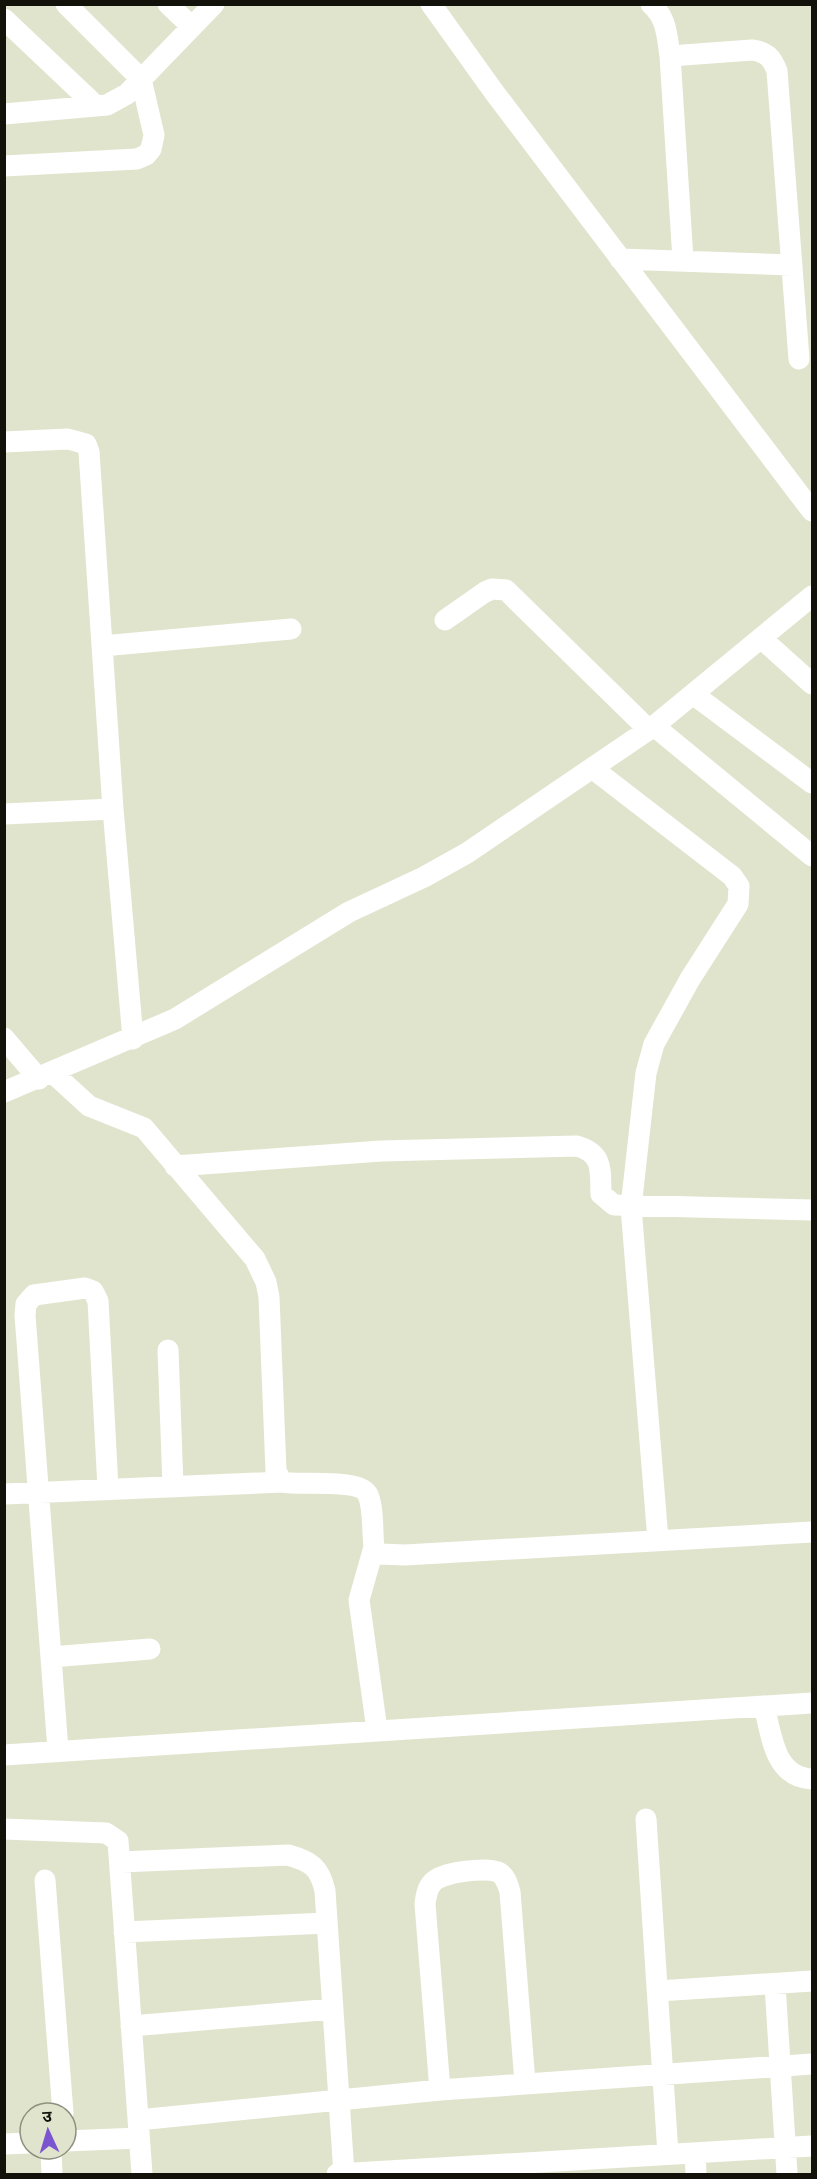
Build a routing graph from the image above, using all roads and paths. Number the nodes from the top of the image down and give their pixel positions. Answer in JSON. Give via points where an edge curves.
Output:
{"nodes":[{"id":1,"x":66,"y":4,"type":"edge"},
{"id":2,"x":168,"y":4,"type":"edge"},
{"id":3,"x":214,"y":4,"type":"edge"},
{"id":4,"x":651,"y":4,"type":"edge"},
{"id":5,"x":437,"y":5,"type":"edge"},
{"id":6,"x":4,"y":19,"type":"edge"},
{"id":7,"x":192,"y":27,"type":"junction"},
{"id":8,"x":670,"y":56,"type":"junction"},
{"id":9,"x":141,"y":79,"type":"junction"},
{"id":10,"x":96,"y":106,"type":"junction"},
{"id":11,"x":4,"y":114,"type":"edge"},
{"id":12,"x":4,"y":166,"type":"edge"},
{"id":13,"x":620,"y":259,"type":"junction"},
{"id":14,"x":683,"y":260,"type":"junction"},
{"id":15,"x":792,"y":265,"type":"junction"},
{"id":16,"x":799,"y":359,"type":"dead end"},
{"id":17,"x":4,"y":442,"type":"edge"},
{"id":18,"x":813,"y":511,"type":"edge"},
{"id":19,"x":813,"y":596,"type":"edge"},
{"id":20,"x":444,"y":620,"type":"dead end"},
{"id":21,"x":291,"y":629,"type":"dead end"},
{"id":22,"x":761,"y":638,"type":"junction"},
{"id":23,"x":102,"y":646,"type":"junction"},
{"id":24,"x":813,"y":684,"type":"edge"},
{"id":25,"x":693,"y":694,"type":"junction"},
{"id":26,"x":651,"y":727,"type":"junction"},
{"id":27,"x":592,"y":768,"type":"junction"},
{"id":28,"x":813,"y":783,"type":"edge"},
{"id":29,"x":113,"y":809,"type":"junction"},
{"id":30,"x":4,"y":814,"type":"edge"},
{"id":31,"x":813,"y":856,"type":"edge"},
{"id":32,"x":4,"y":1038,"type":"edge"},
{"id":33,"x":133,"y":1039,"type":"junction"},
{"id":34,"x":46,"y":1076,"type":"junction"},
{"id":35,"x":4,"y":1092,"type":"edge"},
{"id":36,"x":175,"y":1166,"type":"junction"},
{"id":37,"x":631,"y":1207,"type":"junction"},
{"id":38,"x":813,"y":1210,"type":"edge"},
{"id":39,"x":168,"y":1350,"type":"dead end"},
{"id":40,"x":282,"y":1482,"type":"junction"},
{"id":41,"x":173,"y":1486,"type":"junction"},
{"id":42,"x":108,"y":1488,"type":"junction"},
{"id":43,"x":37,"y":1491,"type":"junction"},
{"id":44,"x":4,"y":1494,"type":"edge"},
{"id":45,"x":813,"y":1532,"type":"edge"},
{"id":46,"x":658,"y":1540,"type":"junction"},
{"id":47,"x":374,"y":1547,"type":"junction"},
{"id":48,"x":150,"y":1649,"type":"dead end"},
{"id":49,"x":51,"y":1657,"type":"junction"},
{"id":50,"x":813,"y":1702,"type":"edge"},
{"id":51,"x":764,"y":1706,"type":"junction"},
{"id":52,"x":377,"y":1730,"type":"junction"},
{"id":53,"x":58,"y":1750,"type":"junction"},
{"id":54,"x":4,"y":1755,"type":"edge"},
{"id":55,"x":813,"y":1779,"type":"edge"},
{"id":56,"x":646,"y":1819,"type":"dead end"},
{"id":57,"x":4,"y":1828,"type":"edge"},
{"id":58,"x":121,"y":1862,"type":"junction"},
{"id":59,"x":45,"y":1880,"type":"dead end"},
{"id":60,"x":327,"y":1923,"type":"junction"},
{"id":61,"x":124,"y":1932,"type":"junction"},
{"id":62,"x":813,"y":1981,"type":"edge"},
{"id":63,"x":776,"y":1985,"type":"junction"},
{"id":64,"x":658,"y":1991,"type":"junction"},
{"id":65,"x":333,"y":2010,"type":"junction"},
{"id":66,"x":131,"y":2026,"type":"junction"},
{"id":67,"x":813,"y":2064,"type":"edge"},
{"id":68,"x":781,"y":2066,"type":"junction"},
{"id":69,"x":662,"y":2072,"type":"junction"},
{"id":70,"x":525,"y":2083,"type":"junction"},
{"id":71,"x":440,"y":2090,"type":"junction"},
{"id":72,"x":62,"y":2101,"type":"edge"},
{"id":73,"x":339,"y":2101,"type":"junction"},
{"id":74,"x":138,"y":2129,"type":"junction"},
{"id":75,"x":78,"y":2139,"type":"edge"},
{"id":76,"x":813,"y":2146,"type":"edge"},
{"id":77,"x":786,"y":2148,"type":"junction"},
{"id":78,"x":695,"y":2153,"type":"junction"},
{"id":79,"x":668,"y":2154,"type":"junction"},
{"id":80,"x":610,"y":2166,"type":"edge"},
{"id":81,"x":396,"y":2173,"type":"edge"},
{"id":82,"x":344,"y":2174,"type":"edge"},
{"id":83,"x":142,"y":2175,"type":"edge"},
{"id":84,"x":337,"y":2175,"type":"edge"},
{"id":85,"x":696,"y":2175,"type":"edge"},
{"id":86,"x":787,"y":2175,"type":"edge"}],
"edges":[{"from":1,"to":9,"type":"street"},
{"from":2,"to":7,"type":"street"},
{"from":3,"to":7,"type":"street"},
{"from":4,"to":8,"type":"street","via":[[666,24]]},
{"from":5,"to":13,"type":"street"},
{"from":6,"to":10,"type":"street"},
{"from":7,"to":9,"type":"street"},
{"from":8,"to":14,"type":"street"},
{"from":8,"to":15,"type":"street","via":[[752,50],[762,51],[774,63]]},
{"from":9,"to":10,"type":"street","via":[[117,101]]},
{"from":9,"to":12,"type":"street","via":[[154,135],[146,156]]},
{"from":10,"to":11,"type":"street"},
{"from":13,"to":14,"type":"street"},
{"from":13,"to":18,"type":"street"},
{"from":14,"to":15,"type":"street"},
{"from":15,"to":16,"type":"street"},
{"from":17,"to":23,"type":"street","via":[[68,439],[86,444],[90,452]]},
{"from":19,"to":22,"type":"street"},
{"from":20,"to":26,"type":"street","via":[[485,592],[506,590]]},
{"from":21,"to":23,"type":"street"},
{"from":22,"to":24,"type":"street"},
{"from":22,"to":25,"type":"street"},
{"from":23,"to":29,"type":"street"},
{"from":25,"to":26,"type":"street"},
{"from":25,"to":28,"type":"street"},
{"from":26,"to":27,"type":"street"},
{"from":26,"to":31,"type":"street"},
{"from":27,"to":33,"type":"street","via":[[467,853],[349,912],[175,1019]]},
{"from":27,"to":37,"type":"street","via":[[732,876],[740,894],[738,904],[654,1044],[646,1073]]},
{"from":29,"to":30,"type":"street"},
{"from":29,"to":33,"type":"street"},
{"from":32,"to":34,"type":"street"},
{"from":33,"to":34,"type":"street"},
{"from":34,"to":35,"type":"street"},
{"from":34,"to":36,"type":"street","via":[[89,1106],[144,1128]]},
{"from":36,"to":37,"type":"street","via":[[381,1151],[577,1146],[599,1161],[604,1199]]},
{"from":36,"to":40,"type":"street","via":[[255,1259],[266,1282],[276,1471]]},
{"from":37,"to":38,"type":"street"},
{"from":37,"to":46,"type":"street"},
{"from":39,"to":41,"type":"street"},
{"from":40,"to":41,"type":"street"},
{"from":40,"to":47,"type":"street","via":[[361,1487],[368,1494]]},
{"from":41,"to":42,"type":"street"},
{"from":42,"to":43,"type":"street"},
{"from":42,"to":43,"type":"street","via":[[98,1301],[93,1291],[72,1288],[34,1295],[26,1304]]},
{"from":43,"to":44,"type":"street"},
{"from":43,"to":49,"type":"street"},
{"from":45,"to":46,"type":"street"},
{"from":46,"to":47,"type":"street","via":[[390,1556],[378,1554]]},
{"from":47,"to":52,"type":"street","via":[[359,1600]]},
{"from":48,"to":49,"type":"street"},
{"from":49,"to":53,"type":"street"},
{"from":50,"to":51,"type":"street"},
{"from":51,"to":52,"type":"street"},
{"from":51,"to":55,"type":"street","via":[[782,1766],[802,1779]]},
{"from":52,"to":53,"type":"street"},
{"from":53,"to":54,"type":"street"},
{"from":56,"to":64,"type":"street"},
{"from":57,"to":58,"type":"street","via":[[106,1833],[118,1840]]},
{"from":58,"to":60,"type":"street","via":[[288,1855],[309,1861],[321,1873]]},
{"from":58,"to":61,"type":"street"},
{"from":59,"to":72,"type":"street"},
{"from":60,"to":61,"type":"street"},
{"from":60,"to":65,"type":"street"},
{"from":61,"to":66,"type":"street"},
{"from":62,"to":63,"type":"street"},
{"from":63,"to":64,"type":"street"},
{"from":63,"to":68,"type":"street"},
{"from":64,"to":69,"type":"street"},
{"from":65,"to":66,"type":"street"},
{"from":65,"to":73,"type":"street"},
{"from":66,"to":74,"type":"street"},
{"from":67,"to":68,"type":"street"},
{"from":68,"to":69,"type":"street"},
{"from":68,"to":77,"type":"street"},
{"from":69,"to":70,"type":"street"},
{"from":69,"to":79,"type":"street"},
{"from":70,"to":71,"type":"street"},
{"from":70,"to":71,"type":"street","via":[[510,1892],[499,1873],[487,1870],[447,1874],[434,1880],[427,1890]]},
{"from":71,"to":73,"type":"street"},
{"from":73,"to":74,"type":"street"},
{"from":73,"to":82,"type":"street"},
{"from":74,"to":75,"type":"street"},
{"from":74,"to":83,"type":"street"},
{"from":76,"to":77,"type":"street"},
{"from":77,"to":78,"type":"street"},
{"from":77,"to":86,"type":"street"},
{"from":78,"to":79,"type":"street"},
{"from":78,"to":85,"type":"street"},
{"from":79,"to":80,"type":"street"},
{"from":80,"to":81,"type":"street"},
{"from":81,"to":82,"type":"street"},
{"from":82,"to":84,"type":"street"}]}
